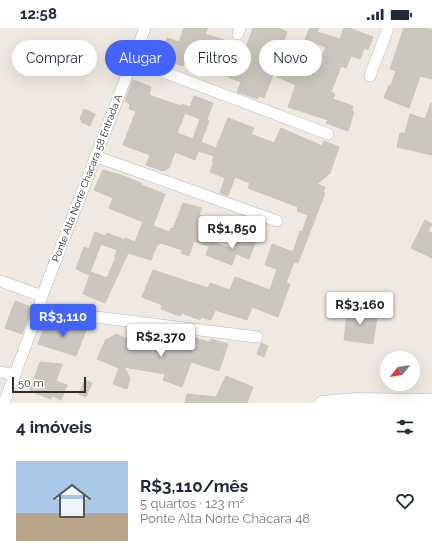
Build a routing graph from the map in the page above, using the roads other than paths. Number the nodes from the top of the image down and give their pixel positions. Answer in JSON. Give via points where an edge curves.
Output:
{"nodes":[{"id":1,"x":144,"y":28,"type":"edge"},
{"id":2,"x":388,"y":28,"type":"edge"},
{"id":3,"x":140,"y":40,"type":"edge"},
{"id":4,"x":126,"y":76,"type":"edge"},
{"id":5,"x":174,"y":76,"type":"edge"},
{"id":6,"x":370,"y":76,"type":"dead end"},
{"id":7,"x":328,"y":134,"type":"dead end"},
{"id":8,"x":95,"y":156,"type":"junction"},
{"id":9,"x":277,"y":221,"type":"dead end"},
{"id":10,"x":0,"y":281,"type":"edge"},
{"id":11,"x":42,"y":296,"type":"junction"},
{"id":12,"x":39,"y":310,"type":"junction"},
{"id":13,"x":257,"y":337,"type":"dead end"},
{"id":14,"x":0,"y":372,"type":"edge"},
{"id":15,"x":15,"y":375,"type":"junction"},
{"id":16,"x":432,"y":400,"type":"edge"},
{"id":17,"x":4,"y":403,"type":"edge"},
{"id":18,"x":322,"y":403,"type":"edge"}],
"edges":[{"from":1,"to":3,"type":"street","name":"Ponte Alta Norte Chácara 58 Entrada A"},
{"from":2,"to":6,"type":"street"},
{"from":4,"to":8,"type":"street","name":"Ponte Alta Norte Chácara 58 Entrada A"},
{"from":5,"to":7,"type":"street"},
{"from":8,"to":9,"type":"street"},
{"from":8,"to":11,"type":"street","name":"Ponte Alta Norte Chácara 58 Entrada A"},
{"from":10,"to":11,"type":"street"},
{"from":11,"to":12,"type":"street","name":"Ponte Alta Norte Chácara 58 Entrada A"},
{"from":12,"to":13,"type":"street"},
{"from":12,"to":15,"type":"street","name":"Ponte Alta Norte Chácara 58 Entrada A"},
{"from":14,"to":15,"type":"street"},
{"from":15,"to":17,"type":"street","name":"Ponte Alta Norte Chácara 58 Entrada A"},
{"from":16,"to":18,"type":"street","via":[[356,400]]}]}
